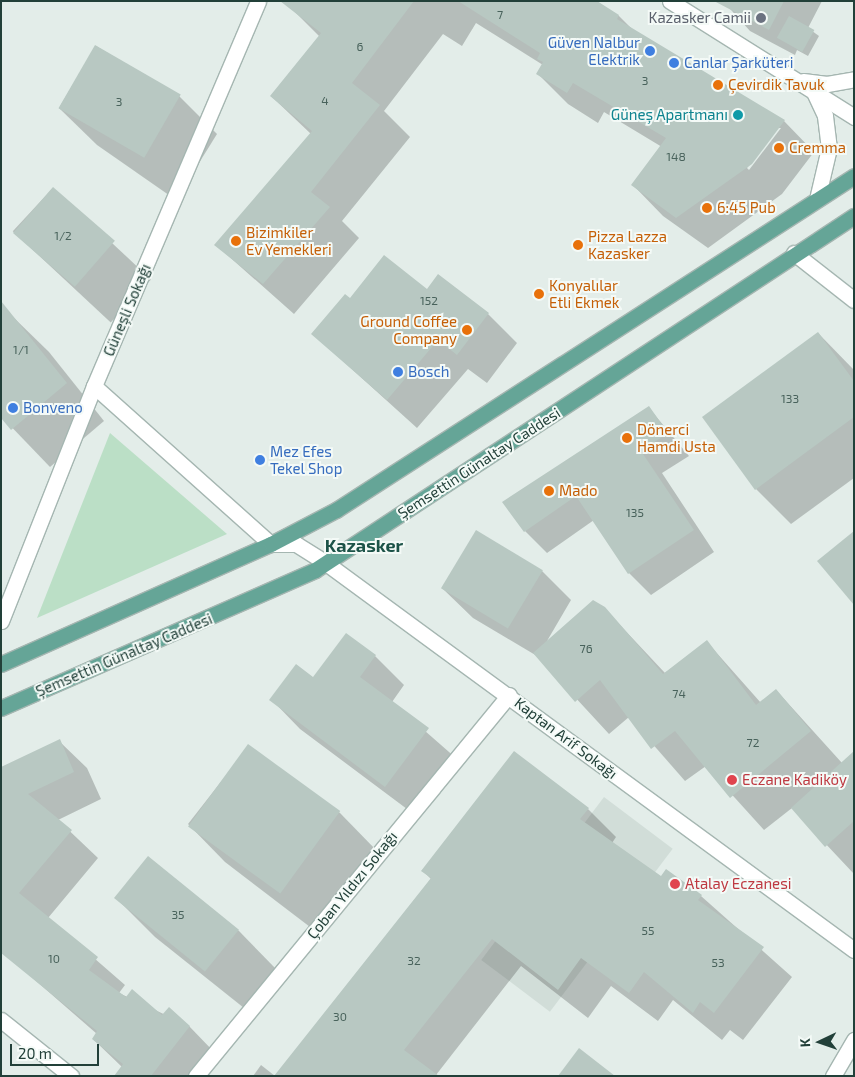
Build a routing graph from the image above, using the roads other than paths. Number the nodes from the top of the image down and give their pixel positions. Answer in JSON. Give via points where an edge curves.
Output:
{"nodes":[{"id":1,"x":258,"y":1,"type":"edge"},
{"id":2,"x":670,"y":1,"type":"edge"},
{"id":3,"x":796,"y":79,"type":"junction"},
{"id":4,"x":854,"y":79,"type":"edge"},
{"id":5,"x":811,"y":89,"type":"junction"},
{"id":6,"x":854,"y":117,"type":"edge"},
{"id":7,"x":854,"y":176,"type":"edge"},
{"id":8,"x":817,"y":199,"type":"junction"},
{"id":9,"x":854,"y":216,"type":"edge"},
{"id":10,"x":794,"y":253,"type":"junction"},
{"id":11,"x":854,"y":300,"type":"edge"},
{"id":12,"x":94,"y":386,"type":"junction"},
{"id":13,"x":271,"y":544,"type":"junction"},
{"id":14,"x":326,"y":563,"type":"junction"},
{"id":15,"x":1,"y":621,"type":"edge"},
{"id":16,"x":1,"y":664,"type":"edge"},
{"id":17,"x":509,"y":695,"type":"junction"},
{"id":18,"x":1,"y":708,"type":"edge"},
{"id":19,"x":854,"y":950,"type":"edge"},
{"id":20,"x":1,"y":1020,"type":"edge"},
{"id":21,"x":854,"y":1040,"type":"edge"},
{"id":22,"x":71,"y":1076,"type":"edge"},
{"id":23,"x":196,"y":1076,"type":"edge"},
{"id":24,"x":834,"y":1076,"type":"edge"}],
"edges":[{"from":1,"to":12,"type":"street","name":"Güneşli Sokağı"},
{"from":2,"to":3,"type":"street"},
{"from":3,"to":4,"type":"street","via":[[826,84]]},
{"from":3,"to":5,"type":"street"},
{"from":5,"to":6,"type":"street"},
{"from":5,"to":8,"type":"street","via":[[822,105],[829,142],[826,173]]},
{"from":7,"to":8,"type":"main road"},
{"from":8,"to":13,"type":"main road","via":[[348,503]]},
{"from":9,"to":10,"type":"main road","name":"Şemsettin Günaltay Caddesi"},
{"from":10,"to":11,"type":"street"},
{"from":10,"to":14,"type":"main road","name":"Şemsettin Günaltay Caddesi"},
{"from":12,"to":13,"type":"street"},
{"from":12,"to":15,"type":"street","name":"Güneşli Sokağı"},
{"from":13,"to":14,"type":"street","name":"Kaptan Arif Sokağı","via":[[296,544]]},
{"from":13,"to":16,"type":"main road"},
{"from":14,"to":17,"type":"street","name":"Kaptan Arif Sokağı"},
{"from":14,"to":18,"type":"main road","name":"Şemsettin Günaltay Caddesi","via":[[265,595]]},
{"from":17,"to":19,"type":"street","name":"Kaptan Arif Sokağı"},
{"from":17,"to":23,"type":"street","name":"Çoban Yıldızı Sokağı"},
{"from":20,"to":22,"type":"street"},
{"from":21,"to":24,"type":"street"}]}
